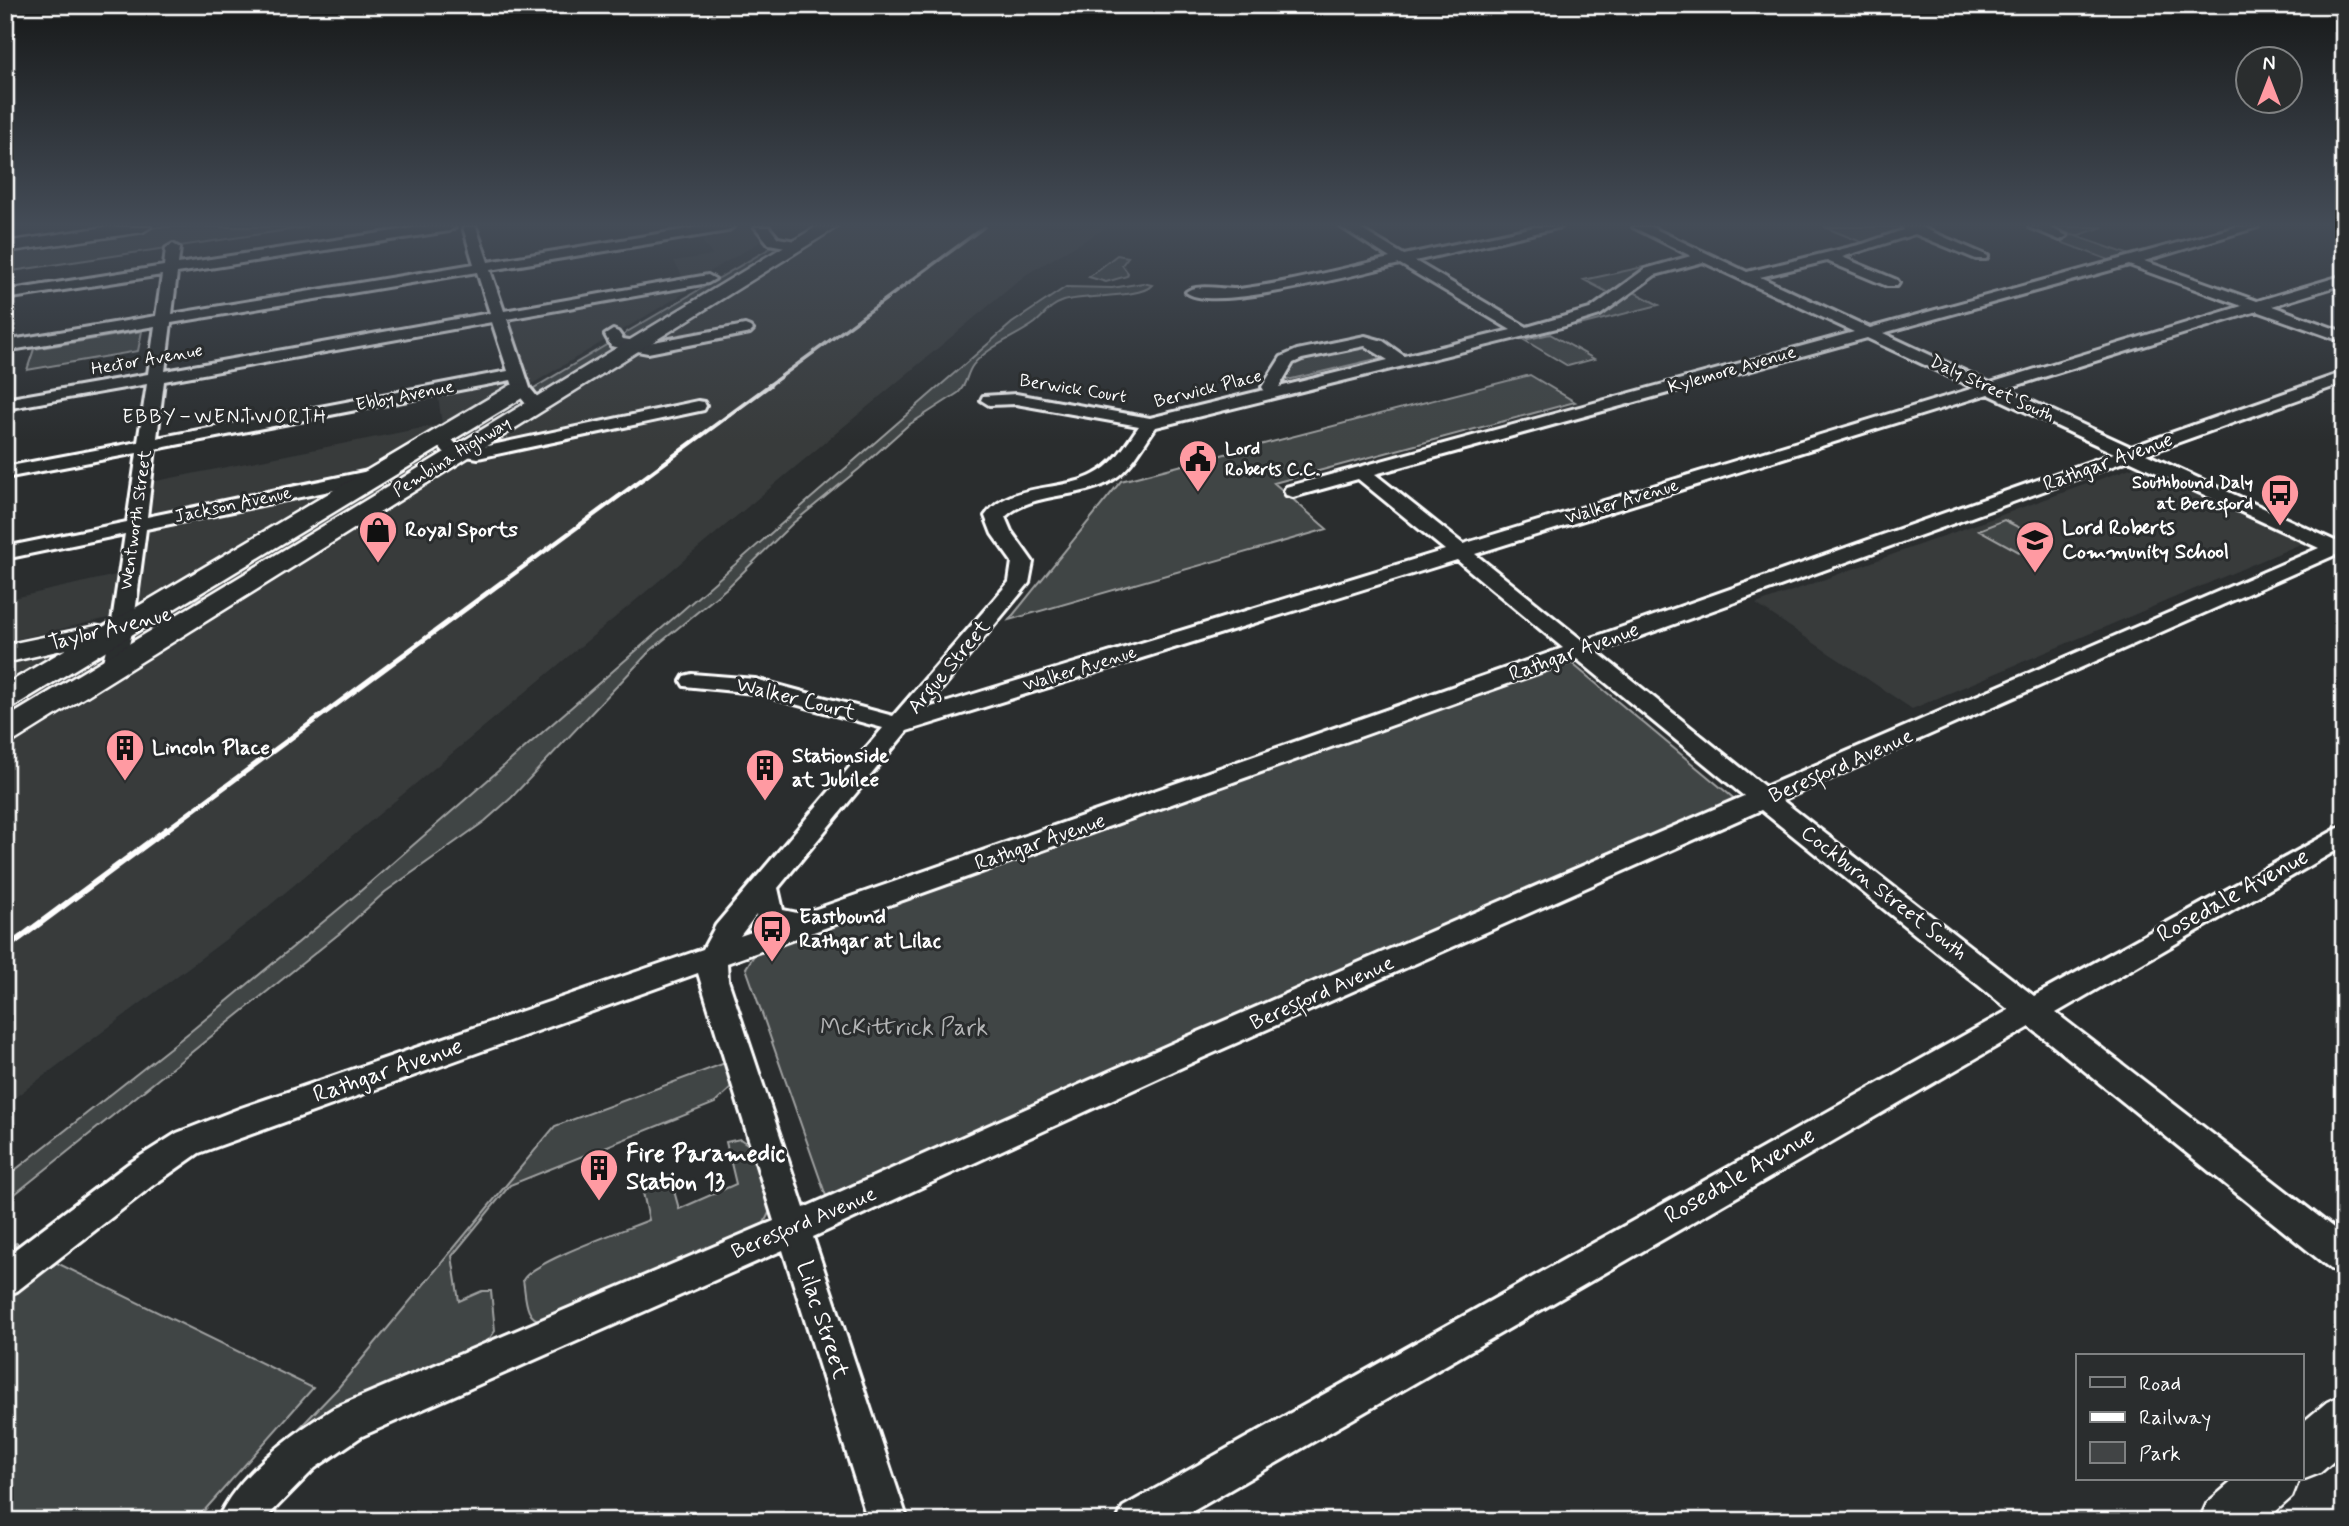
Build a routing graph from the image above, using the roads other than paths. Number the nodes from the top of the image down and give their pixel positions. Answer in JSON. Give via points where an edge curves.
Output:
{"nodes":[{"id":1,"x":167,"y":298,"type":"edge"},
{"id":2,"x":295,"y":298,"type":"edge"},
{"id":3,"x":493,"y":298,"type":"edge"},
{"id":4,"x":599,"y":298,"type":"edge"},
{"id":5,"x":681,"y":298,"type":"edge"},
{"id":6,"x":686,"y":298,"type":"edge"},
{"id":7,"x":1468,"y":298,"type":"edge"},
{"id":8,"x":1614,"y":298,"type":"edge"},
{"id":9,"x":1795,"y":298,"type":"edge"},
{"id":10,"x":1993,"y":298,"type":"edge"},
{"id":11,"x":2234,"y":298,"type":"edge"},
{"id":12,"x":2281,"y":298,"type":"edge"},
{"id":13,"x":2255,"y":306,"type":"junction"},
{"id":14,"x":499,"y":316,"type":"junction"},
{"id":15,"x":164,"y":320,"type":"junction"},
{"id":16,"x":744,"y":330,"type":"dead end"},
{"id":17,"x":1525,"y":332,"type":"junction"},
{"id":18,"x":1868,"y":332,"type":"junction"},
{"id":19,"x":2344,"y":337,"type":"edge"},
{"id":20,"x":622,"y":340,"type":"junction"},
{"id":21,"x":5,"y":346,"type":"edge"},
{"id":22,"x":593,"y":347,"type":"dead end"},
{"id":23,"x":1401,"y":362,"type":"junction"},
{"id":24,"x":157,"y":377,"type":"junction"},
{"id":25,"x":2344,"y":377,"type":"edge"},
{"id":26,"x":529,"y":386,"type":"junction"},
{"id":27,"x":1989,"y":388,"type":"junction"},
{"id":28,"x":1275,"y":393,"type":"junction"},
{"id":29,"x":989,"y":400,"type":"dead end"},
{"id":30,"x":5,"y":404,"type":"edge"},
{"id":31,"x":698,"y":406,"type":"dead end"},
{"id":32,"x":1150,"y":423,"type":"junction"},
{"id":33,"x":440,"y":437,"type":"junction"},
{"id":34,"x":146,"y":446,"type":"junction"},
{"id":35,"x":463,"y":450,"type":"junction"},
{"id":36,"x":2132,"y":454,"type":"junction"},
{"id":37,"x":1361,"y":472,"type":"junction"},
{"id":38,"x":5,"y":473,"type":"edge"},
{"id":39,"x":379,"y":475,"type":"junction"},
{"id":40,"x":1293,"y":491,"type":"dead end"},
{"id":41,"x":136,"y":526,"type":"junction"},
{"id":42,"x":2341,"y":548,"type":"edge"},
{"id":43,"x":1460,"y":552,"type":"junction"},
{"id":44,"x":5,"y":553,"type":"edge"},
{"id":45,"x":214,"y":603,"type":"junction"},
{"id":46,"x":160,"y":606,"type":"joint"},
{"id":47,"x":122,"y":621,"type":"junction"},
{"id":48,"x":5,"y":642,"type":"edge"},
{"id":49,"x":1582,"y":649,"type":"junction"},
{"id":50,"x":5,"y":654,"type":"edge"},
{"id":51,"x":113,"y":666,"type":"junction"},
{"id":52,"x":692,"y":681,"type":"dead end"},
{"id":53,"x":5,"y":698,"type":"edge"},
{"id":54,"x":900,"y":725,"type":"junction"},
{"id":55,"x":5,"y":733,"type":"edge"},
{"id":56,"x":1765,"y":800,"type":"junction"},
{"id":57,"x":2344,"y":834,"type":"edge"},
{"id":58,"x":764,"y":887,"type":"junction"},
{"id":59,"x":803,"y":925,"type":"junction"},
{"id":60,"x":712,"y":958,"type":"junction"},
{"id":61,"x":2032,"y":1010,"type":"junction"},
{"id":62,"x":793,"y":1228,"type":"junction"},
{"id":63,"x":2344,"y":1258,"type":"edge"},
{"id":64,"x":5,"y":1279,"type":"edge"},
{"id":65,"x":2344,"y":1419,"type":"edge"},
{"id":66,"x":2304,"y":1453,"type":"edge"},
{"id":67,"x":2273,"y":1480,"type":"edge"},
{"id":68,"x":237,"y":1521,"type":"edge"},
{"id":69,"x":888,"y":1521,"type":"edge"},
{"id":70,"x":1137,"y":1521,"type":"edge"},
{"id":71,"x":2225,"y":1521,"type":"edge"}],
"edges":[{"from":1,"to":15,"type":"street","name":"Wentworth Street"},
{"from":2,"to":15,"type":"street"},
{"from":3,"to":14,"type":"street"},
{"from":4,"to":14,"type":"street","name":"Hector Avenue"},
{"from":5,"to":20,"type":"main road","name":"Pembina Highway"},
{"from":6,"to":20,"type":"main road","name":"Pembina Highway"},
{"from":7,"to":17,"type":"street"},
{"from":8,"to":17,"type":"street","name":"Berwick Place","via":[[1595,312]]},
{"from":9,"to":18,"type":"street","name":"Daly Street South"},
{"from":10,"to":18,"type":"street","name":"Kylemore Avenue"},
{"from":11,"to":13,"type":"street"},
{"from":12,"to":13,"type":"street","name":"Walker Avenue"},
{"from":13,"to":19,"type":"street"},
{"from":13,"to":27,"type":"street","name":"Walker Avenue"},
{"from":14,"to":24,"type":"street","name":"Hector Avenue"},
{"from":14,"to":26,"type":"street"},
{"from":15,"to":21,"type":"street"},
{"from":15,"to":24,"type":"street","name":"Wentworth Street"},
{"from":16,"to":20,"type":"street","via":[[648,348]]},
{"from":17,"to":23,"type":"street","name":"Berwick Place"},
{"from":18,"to":27,"type":"street","name":"Daly Street South"},
{"from":18,"to":37,"type":"street","name":"Kylemore Avenue"},
{"from":20,"to":22,"type":"main road","name":"Pembina Highway"},
{"from":20,"to":26,"type":"main road","name":"Pembina Highway"},
{"from":23,"to":28,"type":"street","name":"Berwick Place"},
{"from":23,"to":28,"type":"street","name":"Berwick Place","via":[[1365,341],[1297,355],[1287,360],[1270,387]]},
{"from":24,"to":30,"type":"street","name":"Hector Avenue"},
{"from":24,"to":34,"type":"street","name":"Wentworth Street"},
{"from":25,"to":36,"type":"street","name":"Rathgar Avenue"},
{"from":26,"to":33,"type":"main road","name":"Pembina Highway"},
{"from":26,"to":34,"type":"street","name":"Ebby Avenue"},
{"from":26,"to":35,"type":"main road","name":"Pembina Highway"},
{"from":27,"to":36,"type":"street","name":"Daly Street South"},
{"from":27,"to":43,"type":"street","name":"Walker Avenue"},
{"from":28,"to":32,"type":"street","name":"Berwick Place"},
{"from":29,"to":32,"type":"street","name":"Berwick Court","via":[[1016,399]]},
{"from":31,"to":35,"type":"street","via":[[478,453]]},
{"from":32,"to":54,"type":"street","name":"Argue Street","via":[[1112,472],[1001,508],[996,524],[1023,560],[1025,571]]},
{"from":33,"to":35,"type":"street","via":[[450,448]]},
{"from":33,"to":39,"type":"main road","name":"Pembina Highway"},
{"from":34,"to":38,"type":"street","name":"Ebby Avenue"},
{"from":34,"to":41,"type":"street","name":"Wentworth Street"},
{"from":35,"to":45,"type":"main road","name":"Pembina Highway"},
{"from":36,"to":42,"type":"street","name":"Daly Street South"},
{"from":36,"to":49,"type":"street","name":"Rathgar Avenue"},
{"from":37,"to":40,"type":"street","name":"Kylemore Avenue"},
{"from":37,"to":43,"type":"street","name":"Cockburn Street South"},
{"from":39,"to":41,"type":"street","name":"Jackson Avenue"},
{"from":39,"to":46,"type":"main road","name":"Pembina Highway"},
{"from":41,"to":44,"type":"street","name":"Jackson Avenue"},
{"from":41,"to":47,"type":"street","name":"Wentworth Street"},
{"from":42,"to":56,"type":"street","name":"Beresford Avenue"},
{"from":43,"to":49,"type":"street","name":"Cockburn Street South"},
{"from":43,"to":54,"type":"street","name":"Walker Avenue"},
{"from":45,"to":47,"type":"main road","name":"Taylor Avenue"},
{"from":45,"to":51,"type":"main road","name":"Pembina Highway"},
{"from":46,"to":47,"type":"main road","name":"Taylor Avenue"},
{"from":47,"to":48,"type":"main road","name":"Taylor Avenue"},
{"from":47,"to":50,"type":"main road","name":"Taylor Avenue"},
{"from":47,"to":51,"type":"street","name":"Wentworth Street"},
{"from":47,"to":53,"type":"main road"},
{"from":49,"to":56,"type":"street","name":"Cockburn Street South"},
{"from":49,"to":59,"type":"street","name":"Rathgar Avenue"},
{"from":51,"to":55,"type":"main road","name":"Pembina Highway"},
{"from":52,"to":54,"type":"street","name":"Walker Court","via":[[755,686]]},
{"from":54,"to":58,"type":"street","name":"Argue Street"},
{"from":56,"to":61,"type":"street","name":"Cockburn Street South"},
{"from":56,"to":62,"type":"street","name":"Beresford Avenue"},
{"from":57,"to":61,"type":"street","name":"Rosedale Avenue"},
{"from":58,"to":59,"type":"street","via":[[770,915],[780,922]]},
{"from":58,"to":60,"type":"street","name":"Argue Street"},
{"from":59,"to":60,"type":"street","name":"Rathgar Avenue"},
{"from":60,"to":62,"type":"street","name":"Lilac Street","via":[[713,980]]},
{"from":60,"to":64,"type":"street","name":"Rathgar Avenue","via":[[188,1143]]},
{"from":61,"to":63,"type":"street","name":"Cockburn Street South"},
{"from":61,"to":70,"type":"street","name":"Rosedale Avenue"},
{"from":62,"to":68,"type":"street","name":"Beresford Avenue","via":[[348,1422],[304,1450]]},
{"from":62,"to":69,"type":"street","name":"Lilac Street"},
{"from":65,"to":66,"type":"main road"},
{"from":67,"to":71,"type":"main road"}]}
